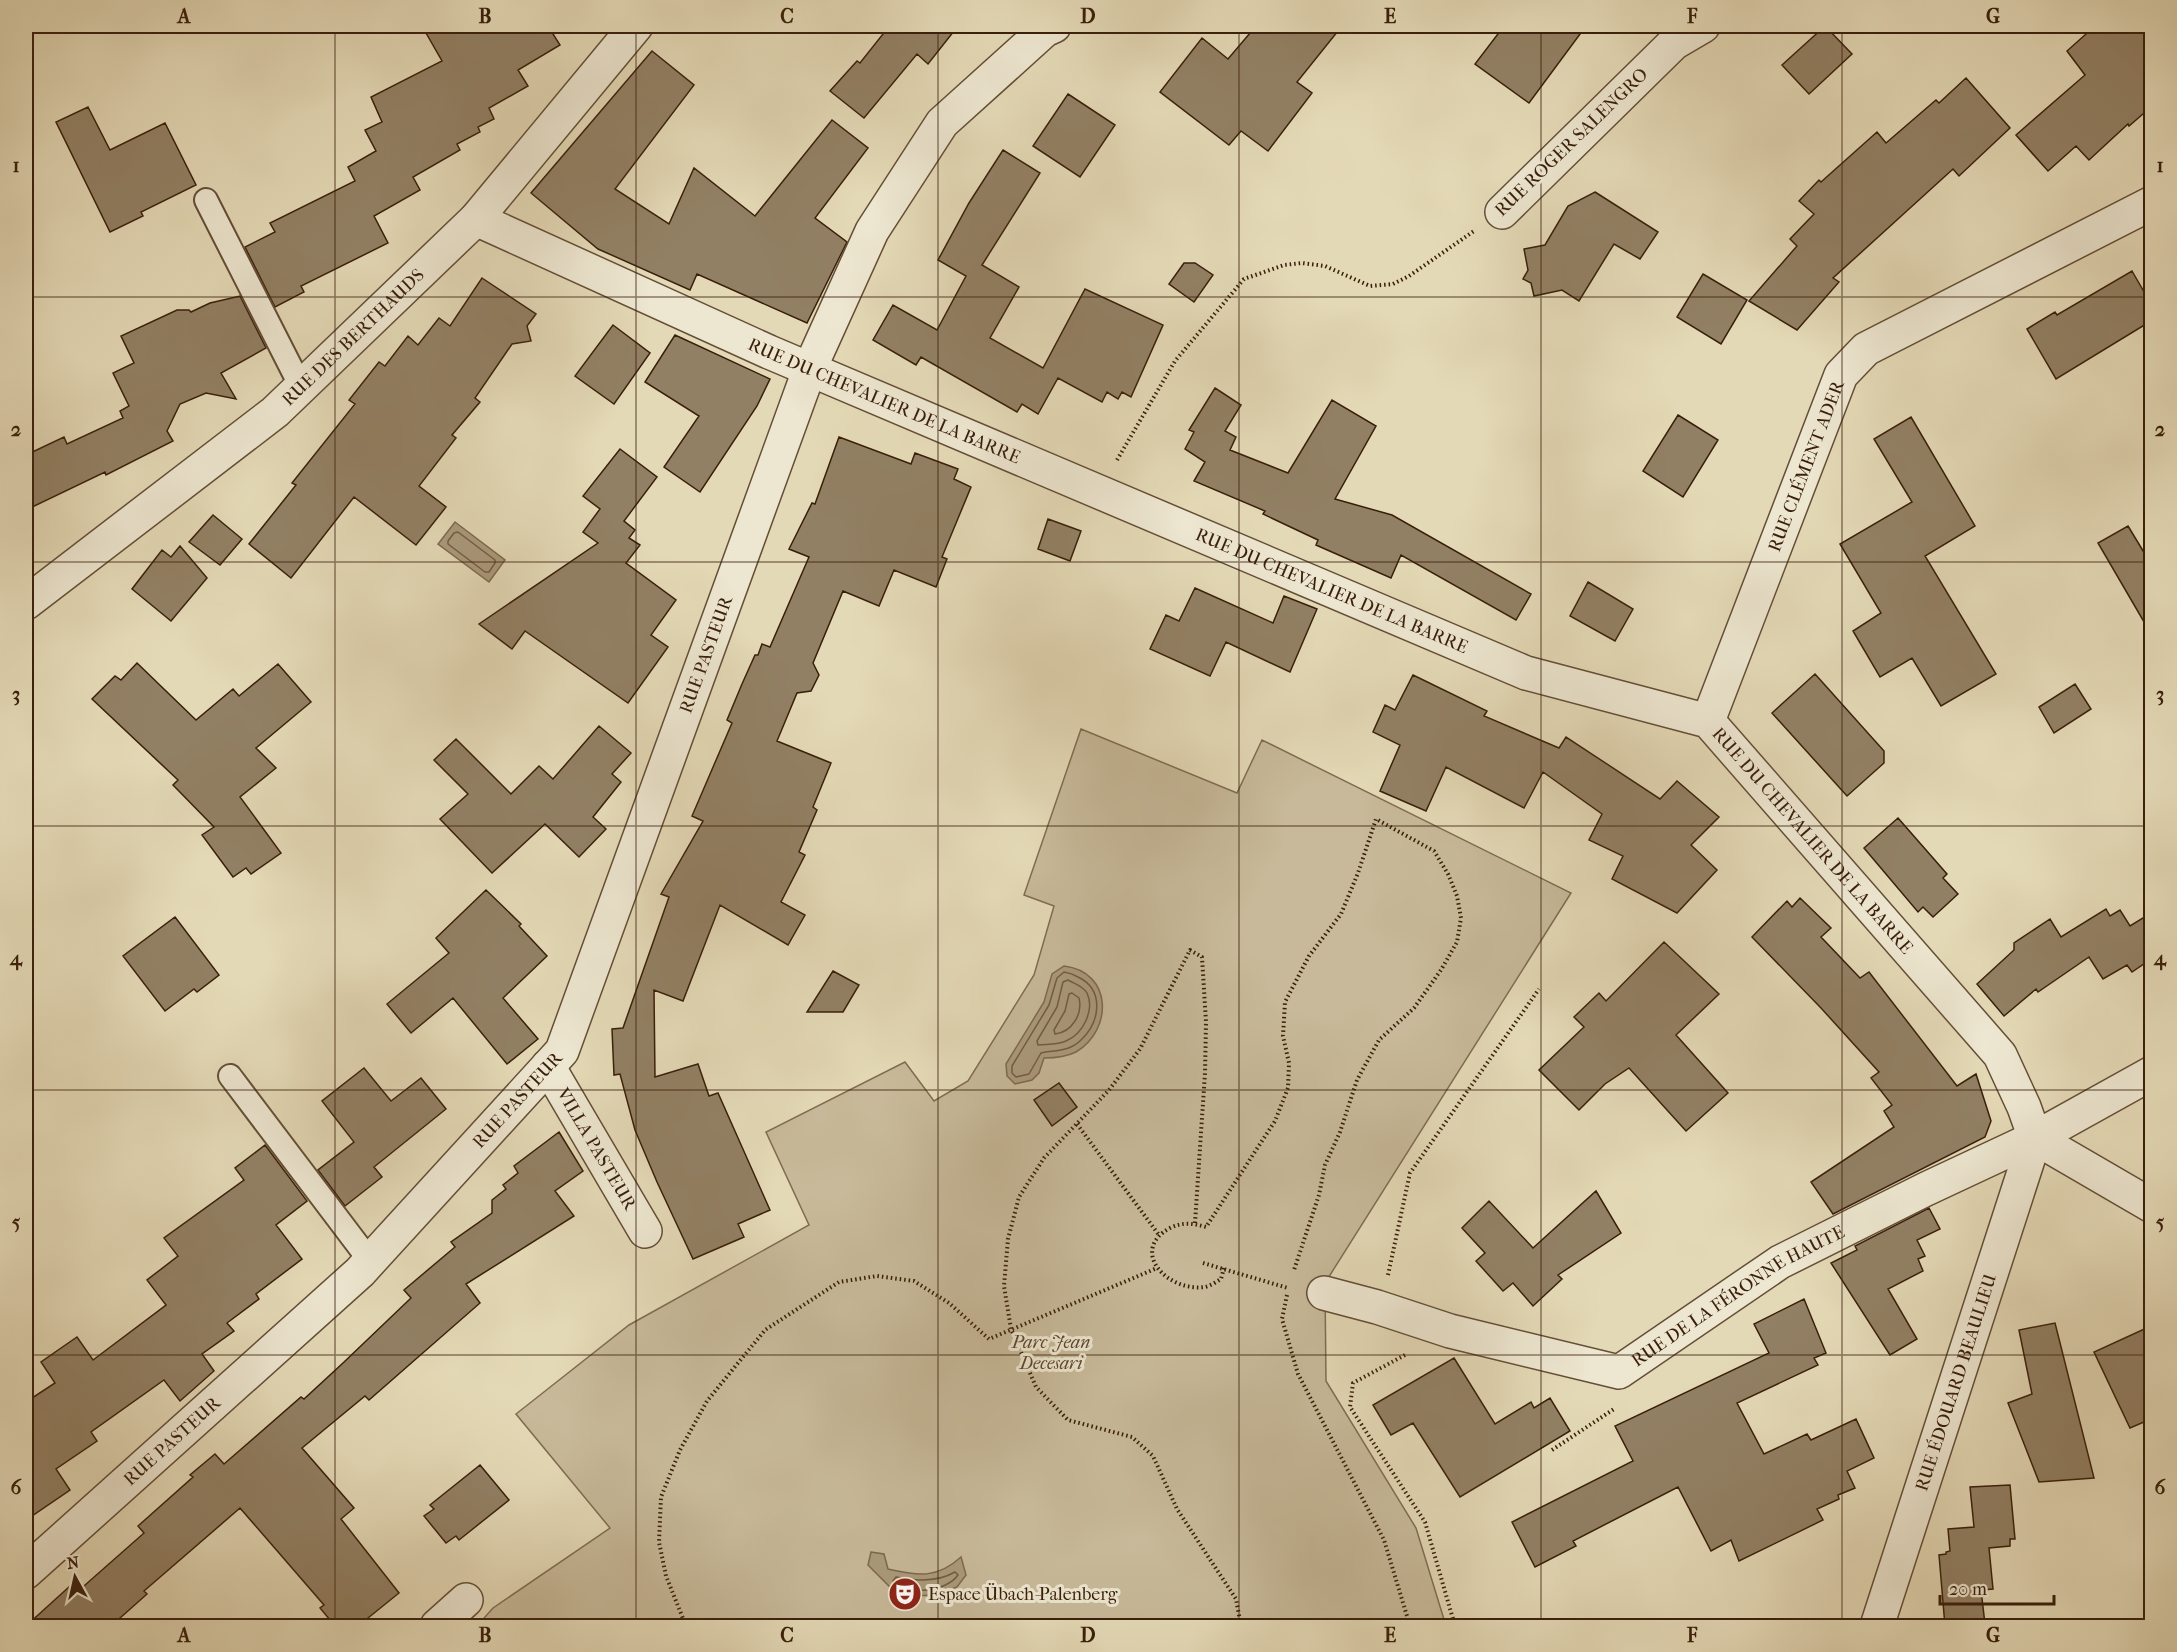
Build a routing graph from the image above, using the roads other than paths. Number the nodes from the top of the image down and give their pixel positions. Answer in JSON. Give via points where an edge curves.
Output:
{"nodes":[{"id":1,"x":636,"y":26,"type":"edge"},
{"id":2,"x":1054,"y":26,"type":"edge"},
{"id":3,"x":1703,"y":26,"type":"edge"},
{"id":4,"x":206,"y":200,"type":"dead end"},
{"id":5,"x":2151,"y":203,"type":"edge"},
{"id":6,"x":1502,"y":212,"type":"road end"},
{"id":7,"x":476,"y":219,"type":"junction"},
{"id":8,"x":810,"y":368,"type":"junction"},
{"id":9,"x":301,"y":387,"type":"junction"},
{"id":10,"x":26,"y":603,"type":"edge"},
{"id":11,"x":1708,"y":721,"type":"junction"},
{"id":12,"x":548,"y":1066,"type":"junction"},
{"id":13,"x":2151,"y":1073,"type":"edge"},
{"id":14,"x":230,"y":1076,"type":"dead end"},
{"id":15,"x":2035,"y":1138,"type":"junction"},
{"id":16,"x":2151,"y":1206,"type":"edge"},
{"id":17,"x":645,"y":1231,"type":"dead end"},
{"id":18,"x":369,"y":1261,"type":"junction"},
{"id":19,"x":1324,"y":1293,"type":"dead end"},
{"id":20,"x":26,"y":1572,"type":"edge"},
{"id":21,"x":466,"y":1600,"type":"dead end"},
{"id":22,"x":437,"y":1626,"type":"edge"},
{"id":23,"x":1877,"y":1626,"type":"edge"}],
"edges":[{"from":1,"to":7,"type":"street","name":"RUE DES BERTHAUDS"},
{"from":2,"to":8,"type":"street","name":"RUE PASTEUR","via":[[942,123],[872,231]]},
{"from":3,"to":6,"type":"street","name":"RUE ROGER SALENGRO","via":[[1674,43]]},
{"from":4,"to":9,"type":"lane"},
{"from":5,"to":11,"type":"street","name":"RUE CLÉMENT ADER","via":[[1866,349],[1841,375]]},
{"from":7,"to":8,"type":"street","name":"RUE DU CHEVALIER DE LA BARRE"},
{"from":7,"to":9,"type":"street","name":"RUE DES BERTHAUDS"},
{"from":8,"to":11,"type":"street","name":"RUE DU CHEVALIER DE LA BARRE","via":[[1526,673]]},
{"from":8,"to":12,"type":"street","name":"RUE PASTEUR","via":[[562,1051]]},
{"from":9,"to":10,"type":"street","name":"RUE DES BERTHAUDS","via":[[275,412]]},
{"from":11,"to":15,"type":"street","name":"RUE DU CHEVALIER DE LA BARRE","via":[[2000,1055]]},
{"from":12,"to":17,"type":"street","name":"VILLA PASTEUR"},
{"from":12,"to":18,"type":"street","name":"RUE PASTEUR"},
{"from":13,"to":15,"type":"street","name":"RUE DE LA FÉRONNE HAUTE"},
{"from":14,"to":18,"type":"lane"},
{"from":15,"to":16,"type":"street"},
{"from":15,"to":19,"type":"street","name":"RUE DE LA FÉRONNE HAUTE","via":[[1780,1262],[1619,1371],[1450,1331]]},
{"from":15,"to":23,"type":"street","name":"RUE ÉDOUARD BEAULIEU"},
{"from":18,"to":20,"type":"street","name":"RUE PASTEUR"},
{"from":21,"to":22,"type":"street"}]}
